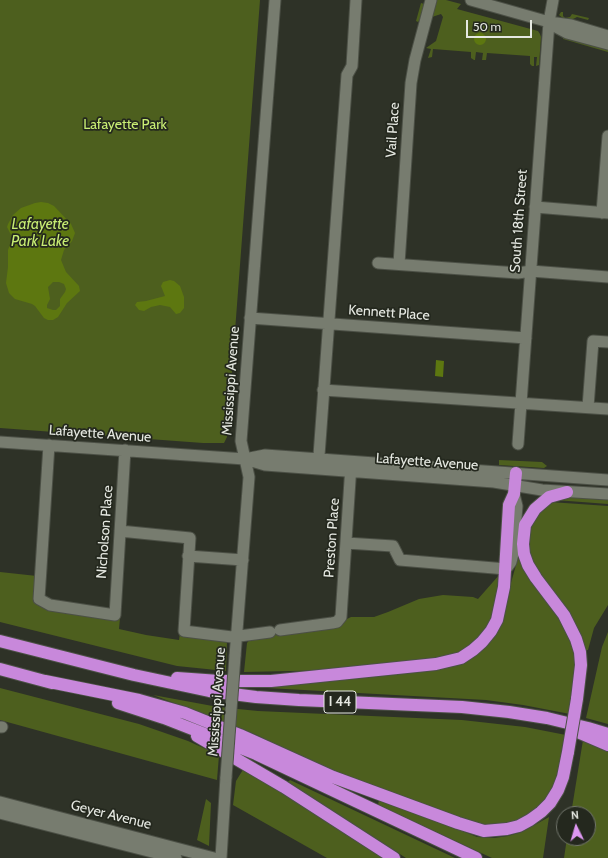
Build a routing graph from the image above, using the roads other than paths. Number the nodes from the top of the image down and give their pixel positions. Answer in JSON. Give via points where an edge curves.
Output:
{"nodes":[{"id":1,"x":275,"y":0,"type":"edge"},
{"id":2,"x":356,"y":0,"type":"edge"},
{"id":3,"x":431,"y":0,"type":"edge"},
{"id":4,"x":471,"y":0,"type":"edge"},
{"id":5,"x":553,"y":0,"type":"edge"},
{"id":6,"x":549,"y":22,"type":"junction"},
{"id":7,"x":608,"y":36,"type":"edge"},
{"id":8,"x":608,"y":44,"type":"edge"},
{"id":9,"x":608,"y":136,"type":"edge"},
{"id":10,"x":535,"y":207,"type":"junction"},
{"id":11,"x":605,"y":213,"type":"edge"},
{"id":12,"x":378,"y":262,"type":"dead end"},
{"id":13,"x":399,"y":264,"type":"junction"},
{"id":14,"x":531,"y":271,"type":"junction"},
{"id":15,"x":608,"y":277,"type":"edge"},
{"id":16,"x":250,"y":318,"type":"junction"},
{"id":17,"x":328,"y":324,"type":"junction"},
{"id":18,"x":526,"y":338,"type":"junction"},
{"id":19,"x":608,"y":342,"type":"edge"},
{"id":20,"x":323,"y":390,"type":"junction"},
{"id":21,"x":521,"y":403,"type":"junction"},
{"id":22,"x":588,"y":407,"type":"junction"},
{"id":23,"x":608,"y":409,"type":"edge"},
{"id":24,"x":0,"y":442,"type":"edge"},
{"id":25,"x":518,"y":444,"type":"dead end"},
{"id":26,"x":49,"y":445,"type":"junction"},
{"id":27,"x":125,"y":450,"type":"junction"},
{"id":28,"x":245,"y":459,"type":"junction"},
{"id":29,"x":318,"y":464,"type":"junction"},
{"id":30,"x":351,"y":466,"type":"junction"},
{"id":31,"x":608,"y":480,"type":"edge"},
{"id":32,"x":515,"y":484,"type":"junction"},
{"id":33,"x":567,"y":492,"type":"junction"},
{"id":34,"x":608,"y":494,"type":"edge"},
{"id":35,"x":120,"y":531,"type":"junction"},
{"id":36,"x":346,"y":543,"type":"junction"},
{"id":37,"x":188,"y":556,"type":"junction"},
{"id":38,"x":243,"y":560,"type":"junction"},
{"id":39,"x":506,"y":569,"type":"junction"},
{"id":40,"x":237,"y":636,"type":"junction"},
{"id":41,"x":0,"y":641,"type":"edge"},
{"id":42,"x":0,"y":669,"type":"edge"},
{"id":43,"x":134,"y":675,"type":"junction"},
{"id":44,"x":45,"y":681,"type":"junction"},
{"id":45,"x":164,"y":718,"type":"junction"},
{"id":46,"x":547,"y":718,"type":"junction"},
{"id":47,"x":608,"y":734,"type":"edge"},
{"id":48,"x":608,"y":745,"type":"edge"},
{"id":49,"x":0,"y":802,"type":"edge"},
{"id":50,"x":0,"y":813,"type":"edge"},
{"id":51,"x":176,"y":858,"type":"edge"},
{"id":52,"x":214,"y":858,"type":"edge"},
{"id":53,"x":220,"y":858,"type":"edge"},
{"id":54,"x":394,"y":858,"type":"edge"},
{"id":55,"x":476,"y":858,"type":"edge"}],
"edges":[{"from":1,"to":16,"type":"street","name":"Mississippi Avenue"},
{"from":2,"to":17,"type":"street","via":[[352,66],[347,75]]},
{"from":3,"to":13,"type":"street","name":"Vail Place","via":[[413,72]]},
{"from":4,"to":6,"type":"street"},
{"from":5,"to":6,"type":"street","name":"South 18th Street"},
{"from":6,"to":7,"type":"street","via":[[571,25]]},
{"from":6,"to":8,"type":"street","via":[[567,33]]},
{"from":6,"to":10,"type":"street","name":"South 18th Street"},
{"from":9,"to":11,"type":"street"},
{"from":10,"to":11,"type":"street"},
{"from":10,"to":14,"type":"street","name":"South 18th Street"},
{"from":12,"to":13,"type":"street"},
{"from":13,"to":14,"type":"street","via":[[518,273]]},
{"from":14,"to":15,"type":"street"},
{"from":14,"to":18,"type":"street","name":"South 18th Street"},
{"from":16,"to":17,"type":"street","name":"Kennett Place"},
{"from":16,"to":28,"type":"street","name":"Mississippi Avenue","via":[[241,441]]},
{"from":17,"to":18,"type":"street","name":"Kennett Place"},
{"from":17,"to":20,"type":"street"},
{"from":18,"to":21,"type":"street","name":"South 18th Street"},
{"from":19,"to":22,"type":"street","via":[[594,341]]},
{"from":20,"to":21,"type":"street"},
{"from":20,"to":29,"type":"street"},
{"from":21,"to":22,"type":"street"},
{"from":21,"to":25,"type":"street","name":"South 18th Street"},
{"from":22,"to":23,"type":"street"},
{"from":24,"to":26,"type":"street","name":"Lafayette Avenue"},
{"from":26,"to":27,"type":"street","name":"Lafayette Avenue"},
{"from":26,"to":35,"type":"street","name":"Nicholson Place","via":[[39,599],[50,605],[114,615]]},
{"from":27,"to":28,"type":"street","name":"Lafayette Avenue"},
{"from":27,"to":35,"type":"street","name":"Nicholson Place"},
{"from":28,"to":29,"type":"street","name":"Lafayette Avenue","via":[[264,465]]},
{"from":28,"to":38,"type":"street","name":"Mississippi Avenue","via":[[249,477]]},
{"from":29,"to":30,"type":"street","name":"Lafayette Avenue"},
{"from":30,"to":32,"type":"street","name":"Lafayette Avenue"},
{"from":30,"to":36,"type":"street","name":"Preston Place"},
{"from":31,"to":32,"type":"street","name":"Lafayette Avenue","via":[[547,477]]},
{"from":32,"to":33,"type":"street","name":"Lafayette Avenue"},
{"from":32,"to":39,"type":"highway","via":[[510,505]]},
{"from":33,"to":34,"type":"street","name":"Lafayette Avenue"},
{"from":33,"to":44,"type":"highway","bridge":true,"via":[[549,497],[534,508],[525,525],[523,544],[528,565],[564,615],[576,639],[581,665],[578,699],[564,777],[558,790],[542,812],[519,826],[484,831],[347,782],[185,713],[139,700]]},
{"from":35,"to":37,"type":"street","via":[[190,538]]},
{"from":36,"to":39,"type":"street","via":[[393,546],[400,560]]},
{"from":36,"to":40,"type":"street","name":"Preston Place","via":[[341,617],[337,622]]},
{"from":37,"to":38,"type":"street"},
{"from":37,"to":40,"type":"street","via":[[184,631]]},
{"from":38,"to":40,"type":"street","name":"Mississippi Avenue"},
{"from":39,"to":43,"type":"highway","via":[[497,620],[491,631],[473,650],[461,658],[436,664],[271,681],[219,681]]},
{"from":40,"to":53,"type":"street","name":"Mississippi Avenue","bridge":true},
{"from":41,"to":43,"type":"highway","number":"I 44"},
{"from":42,"to":44,"type":"highway"},
{"from":43,"to":46,"type":"highway","number":"I 44","via":[[209,691],[256,697],[462,707]]},
{"from":44,"to":45,"type":"highway"},
{"from":45,"to":54,"type":"highway","via":[[278,784]]},
{"from":45,"to":55,"type":"highway","via":[[256,754]]},
{"from":46,"to":47,"type":"highway","number":"I 44"},
{"from":46,"to":48,"type":"highway"},
{"from":49,"to":52,"type":"street","name":"Geyer Avenue"},
{"from":50,"to":51,"type":"street","name":"Geyer Avenue"}]}
